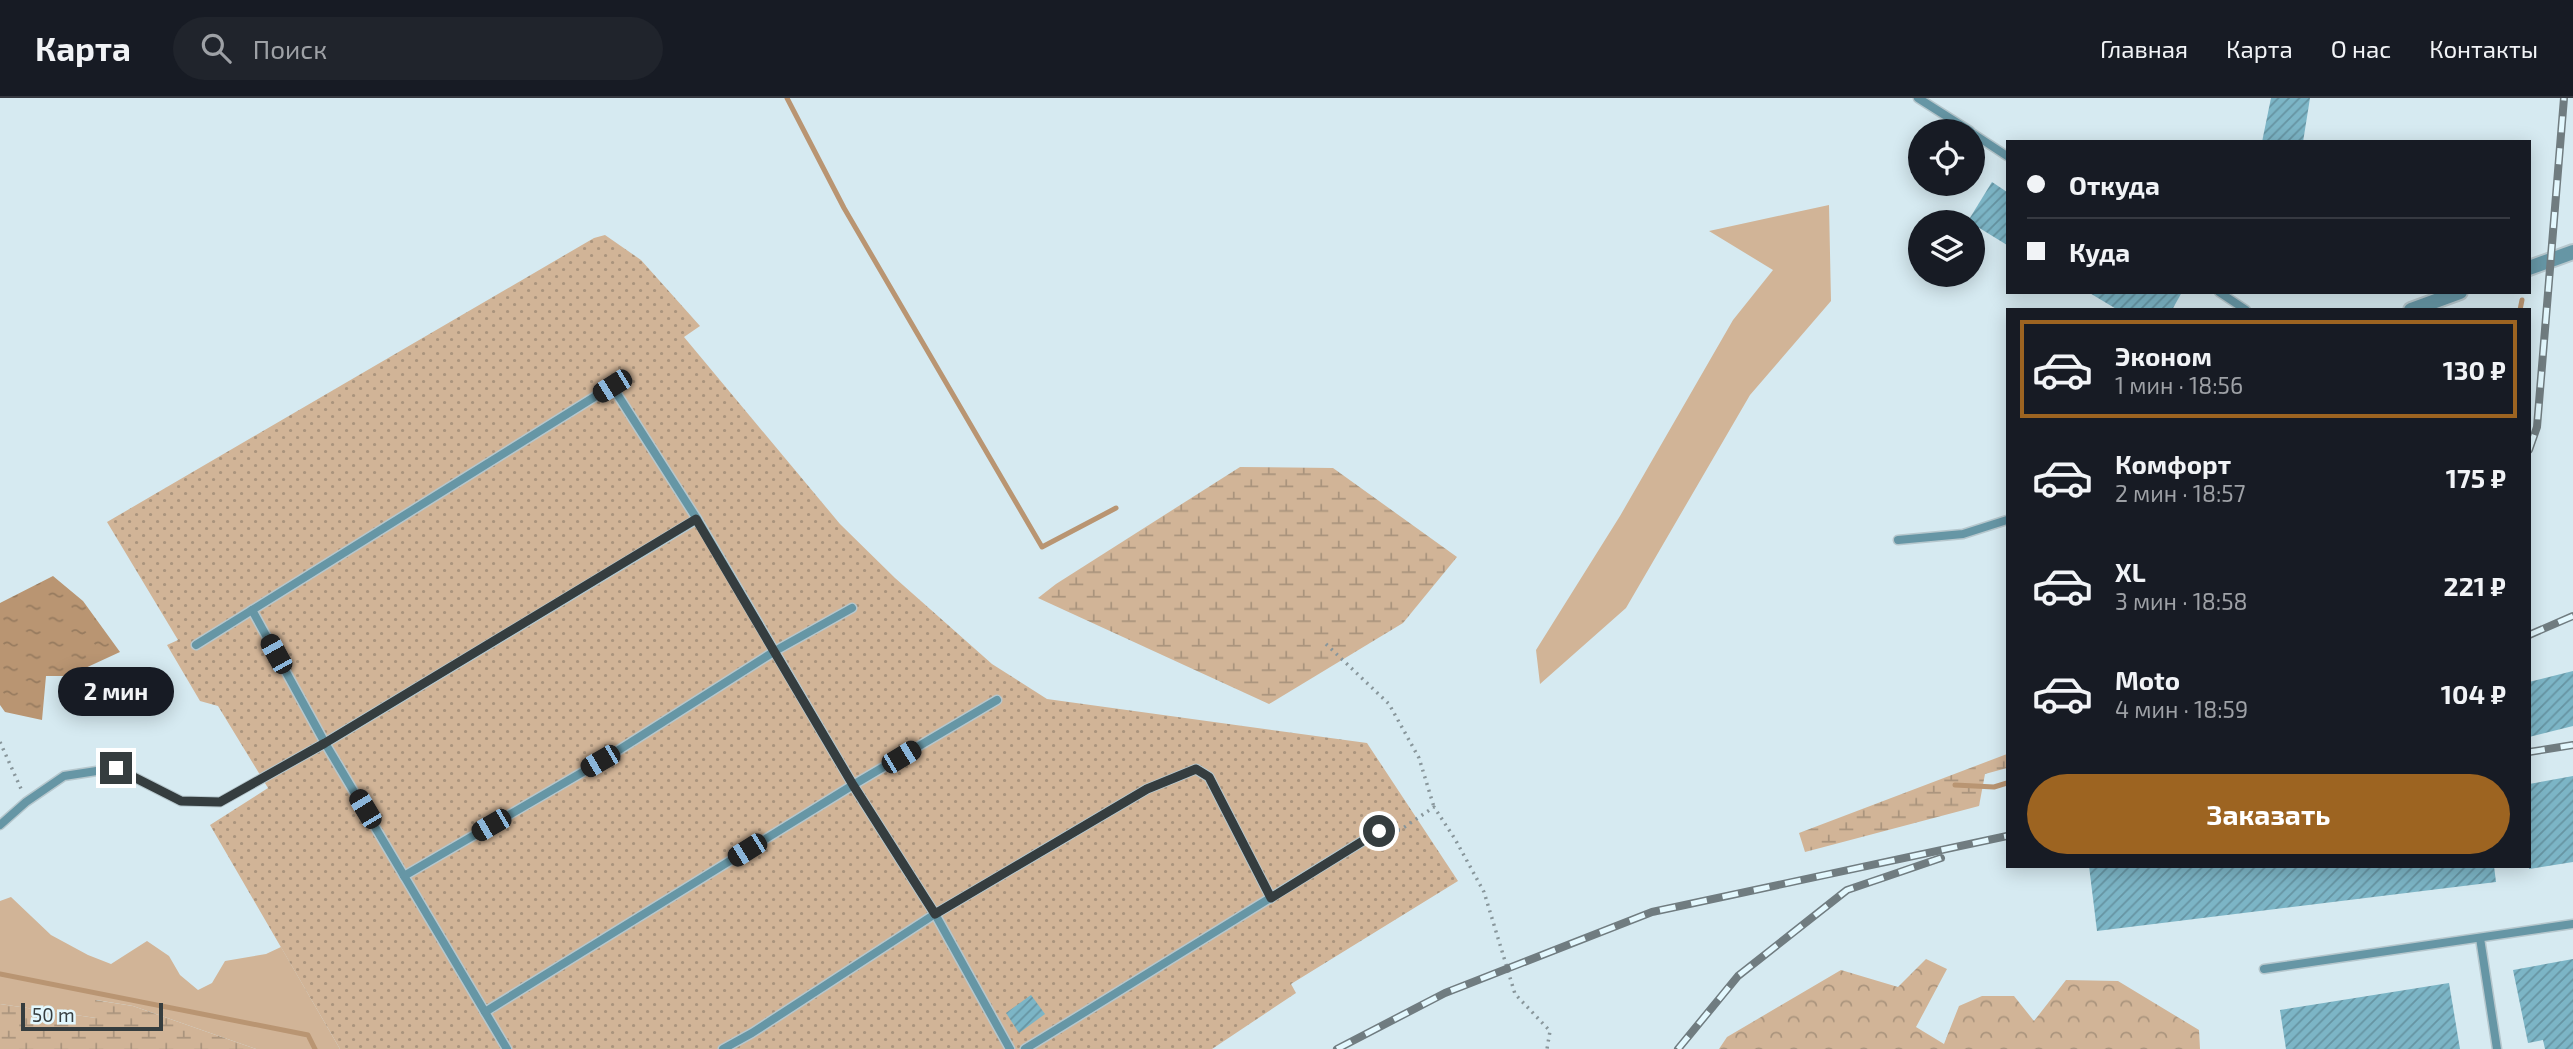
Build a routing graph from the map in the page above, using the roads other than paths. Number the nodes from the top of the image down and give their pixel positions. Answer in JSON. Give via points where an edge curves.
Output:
{"nodes":[{"id":1,"x":1918,"y":98,"type":"edge"},
{"id":2,"x":1951,"y":119,"type":"edge"},
{"id":3,"x":1985,"y":141,"type":"edge"},
{"id":4,"x":2006,"y":155,"type":"edge"},
{"id":5,"x":2573,"y":252,"type":"edge"},
{"id":6,"x":2531,"y":267,"type":"edge"},
{"id":7,"x":2222,"y":294,"type":"edge"},
{"id":8,"x":2455,"y":294,"type":"edge"},
{"id":9,"x":2243,"y":308,"type":"edge"},
{"id":10,"x":2416,"y":308,"type":"edge"},
{"id":11,"x":696,"y":519,"type":"junction"},
{"id":12,"x":2006,"y":520,"type":"edge"},
{"id":13,"x":1898,"y":540,"type":"dead end"},
{"id":14,"x":852,"y":608,"type":"dead end"},
{"id":15,"x":252,"y":610,"type":"junction"},
{"id":16,"x":196,"y":645,"type":"dead end"},
{"id":17,"x":775,"y":651,"type":"junction"},
{"id":18,"x":998,"y":700,"type":"dead end"},
{"id":19,"x":325,"y":743,"type":"junction"},
{"id":20,"x":853,"y":785,"type":"junction"},
{"id":21,"x":0,"y":825,"type":"edge"},
{"id":22,"x":1379,"y":831,"type":"road end"},
{"id":23,"x":404,"y":876,"type":"junction"},
{"id":24,"x":1271,"y":898,"type":"junction"},
{"id":25,"x":935,"y":914,"type":"junction"},
{"id":26,"x":2573,"y":924,"type":"edge"},
{"id":27,"x":2480,"y":938,"type":"junction"},
{"id":28,"x":2264,"y":969,"type":"dead end"},
{"id":29,"x":485,"y":1012,"type":"junction"},
{"id":30,"x":507,"y":1049,"type":"edge"},
{"id":31,"x":723,"y":1049,"type":"edge"},
{"id":32,"x":1010,"y":1049,"type":"edge"},
{"id":33,"x":1025,"y":1049,"type":"edge"},
{"id":34,"x":2497,"y":1049,"type":"edge"}],
"edges":[{"from":1,"to":2,"type":"lane"},
{"from":3,"to":4,"type":"lane"},
{"from":5,"to":6,"type":"street"},
{"from":7,"to":9,"type":"lane"},
{"from":8,"to":10,"type":"street"},
{"from":11,"to":15,"type":"lane","via":[[612,386]]},
{"from":11,"to":17,"type":"lane"},
{"from":11,"to":19,"type":"lane"},
{"from":12,"to":13,"type":"lane","via":[[1963,534]]},
{"from":14,"to":17,"type":"lane"},
{"from":15,"to":16,"type":"lane"},
{"from":15,"to":19,"type":"lane"},
{"from":17,"to":20,"type":"lane"},
{"from":17,"to":23,"type":"lane"},
{"from":18,"to":20,"type":"lane"},
{"from":19,"to":21,"type":"lane","via":[[220,802],[181,801],[116,768],[64,776]]},
{"from":19,"to":23,"type":"lane"},
{"from":20,"to":25,"type":"lane"},
{"from":20,"to":29,"type":"lane"},
{"from":22,"to":24,"type":"lane"},
{"from":23,"to":29,"type":"lane"},
{"from":24,"to":25,"type":"lane","via":[[1209,777],[1196,769],[1147,789]]},
{"from":24,"to":33,"type":"lane"},
{"from":25,"to":31,"type":"lane"},
{"from":25,"to":32,"type":"lane"},
{"from":26,"to":27,"type":"lane"},
{"from":27,"to":28,"type":"lane"},
{"from":27,"to":34,"type":"lane"},
{"from":29,"to":30,"type":"lane"}]}
